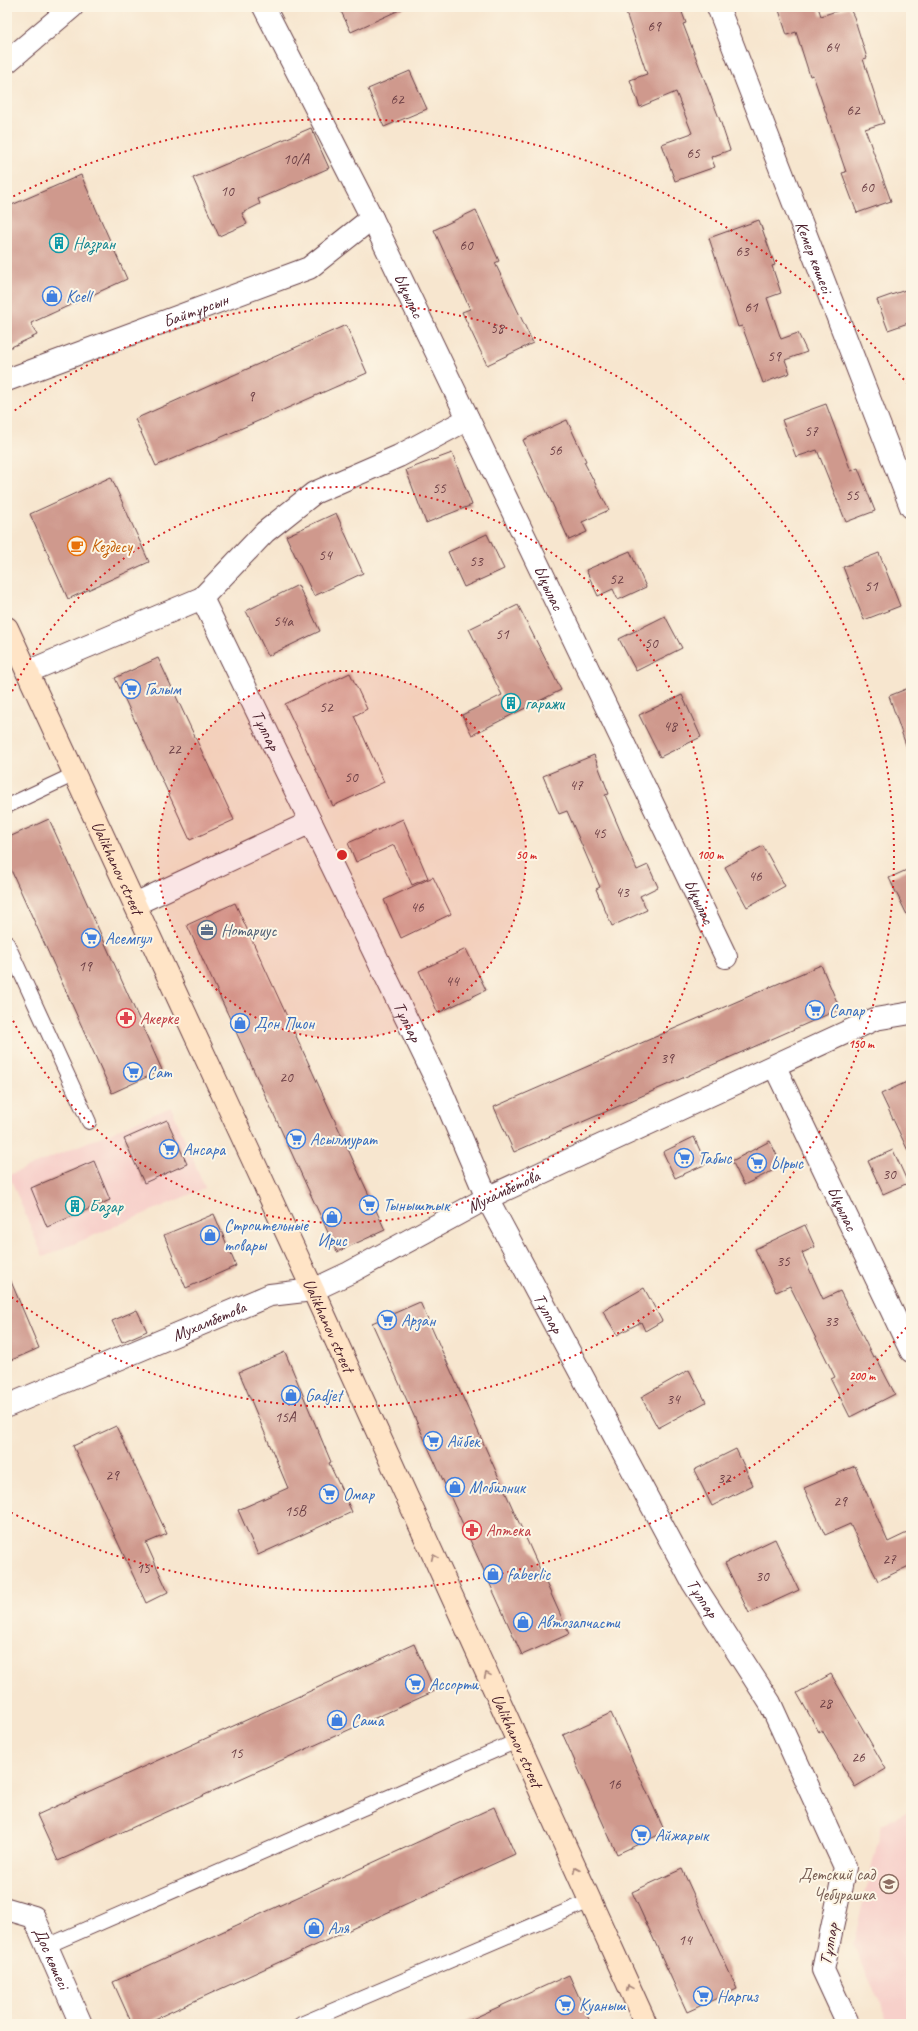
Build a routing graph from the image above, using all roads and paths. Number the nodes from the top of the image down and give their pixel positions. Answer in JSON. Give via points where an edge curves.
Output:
{"nodes":[{"id":1,"x":72,"y":7,"type":"edge"},
{"id":2,"x":264,"y":7,"type":"edge"},
{"id":3,"x":718,"y":7,"type":"edge"},
{"id":4,"x":7,"y":62,"type":"edge"},
{"id":5,"x":372,"y":218,"type":"junction"},
{"id":6,"x":7,"y":380,"type":"edge"},
{"id":7,"x":468,"y":419,"type":"junction"},
{"id":8,"x":911,"y":507,"type":"edge"},
{"id":9,"x":202,"y":598,"type":"junction"},
{"id":10,"x":7,"y":628,"type":"edge"},
{"id":11,"x":27,"y":672,"type":"junction"},
{"id":12,"x":74,"y":774,"type":"junction"},
{"id":13,"x":7,"y":806,"type":"edge"},
{"id":14,"x":311,"y":822,"type":"junction"},
{"id":15,"x":135,"y":904,"type":"junction"},
{"id":16,"x":7,"y":943,"type":"edge"},
{"id":17,"x":726,"y":957,"type":"dead end"},
{"id":18,"x":911,"y":1013,"type":"edge"},
{"id":19,"x":776,"y":1066,"type":"junction"},
{"id":20,"x":89,"y":1122,"type":"dead end"},
{"id":21,"x":487,"y":1198,"type":"junction"},
{"id":22,"x":313,"y":1290,"type":"junction"},
{"id":23,"x":911,"y":1351,"type":"edge"},
{"id":24,"x":7,"y":1406,"type":"edge"},
{"id":25,"x":517,"y":1741,"type":"junction"},
{"id":26,"x":590,"y":1901,"type":"junction"},
{"id":27,"x":7,"y":1910,"type":"edge"},
{"id":28,"x":47,"y":1946,"type":"junction"},
{"id":29,"x":81,"y":2024,"type":"edge"},
{"id":30,"x":301,"y":2024,"type":"edge"},
{"id":31,"x":646,"y":2024,"type":"edge"},
{"id":32,"x":848,"y":2024,"type":"edge"}],
"edges":[{"from":1,"to":4,"type":"street"},
{"from":2,"to":5,"type":"street","name":"Ықылас"},
{"from":3,"to":8,"type":"street","name":"Кемер көшесі"},
{"from":5,"to":6,"type":"street","name":"Байтұрсын","via":[[309,268]]},
{"from":5,"to":7,"type":"street","name":"Ықылас"},
{"from":7,"to":9,"type":"street","via":[[399,456],[314,493],[265,532]]},
{"from":7,"to":17,"type":"street","name":"Ықылас"},
{"from":9,"to":11,"type":"street"},
{"from":9,"to":14,"type":"street","name":"Тұлпар"},
{"from":10,"to":11,"type":"street","name":"Ualikhanov street"},
{"from":11,"to":12,"type":"street","name":"Ualikhanov street"},
{"from":12,"to":13,"type":"lane"},
{"from":12,"to":15,"type":"street","name":"Ualikhanov street"},
{"from":14,"to":15,"type":"street"},
{"from":14,"to":21,"type":"street","name":"Тұлпар","via":[[441,1090]]},
{"from":15,"to":22,"type":"street","name":"Ualikhanov street"},
{"from":16,"to":20,"type":"lane"},
{"from":18,"to":19,"type":"street","name":"Мухамбетова","via":[[875,1019]]},
{"from":19,"to":21,"type":"street","name":"Мухамбетова"},
{"from":19,"to":23,"type":"street","name":"Ықылас"},
{"from":21,"to":22,"type":"street","name":"Мухамбетова"},
{"from":21,"to":32,"type":"street","name":"Тұлпар","via":[[693,1583],[770,1703],[845,1867],[822,1970]]},
{"from":22,"to":24,"type":"street","name":"Мухамбетова","via":[[270,1295]]},
{"from":25,"to":22,"type":"street","name":"Ualikhanov street","one_way":true},
{"from":26,"to":25,"type":"street","name":"Ualikhanov street","one_way":true},
{"from":25,"to":28,"type":"lane"},
{"from":26,"to":30,"type":"lane"},
{"from":31,"to":26,"type":"street","name":"Ualikhanov street","one_way":true},
{"from":27,"to":28,"type":"street","name":"Дос көшесі","via":[[34,1917]]},
{"from":28,"to":29,"type":"street","name":"Дос көшесі"}]}
